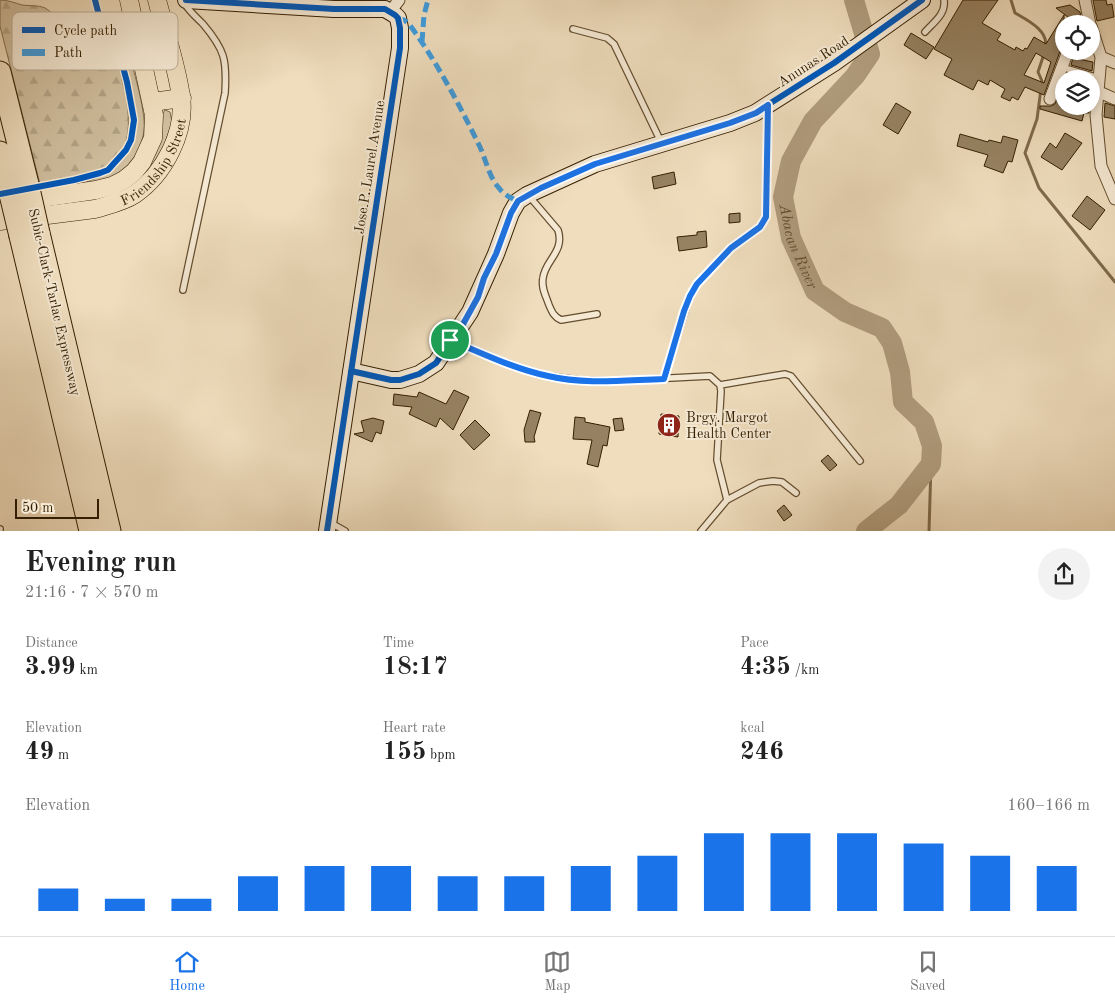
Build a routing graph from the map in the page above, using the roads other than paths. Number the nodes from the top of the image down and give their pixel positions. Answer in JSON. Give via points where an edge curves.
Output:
{"nodes":[{"id":1,"x":182,"y":0,"type":"edge"},
{"id":2,"x":186,"y":0,"type":"edge"},
{"id":3,"x":922,"y":0,"type":"edge"},
{"id":4,"x":944,"y":0,"type":"edge"},
{"id":5,"x":1085,"y":0,"type":"edge"},
{"id":6,"x":218,"y":1,"type":"edge"},
{"id":7,"x":254,"y":2,"type":"edge"},
{"id":8,"x":335,"y":4,"type":"edge"},
{"id":9,"x":394,"y":6,"type":"edge"},
{"id":10,"x":1087,"y":15,"type":"edge"},
{"id":11,"x":573,"y":29,"type":"dead end"},
{"id":12,"x":925,"y":32,"type":"dead end"},
{"id":13,"x":1101,"y":57,"type":"joint"},
{"id":14,"x":1065,"y":60,"type":"edge"},
{"id":15,"x":1115,"y":63,"type":"edge"},
{"id":16,"x":1068,"y":69,"type":"dead end"},
{"id":17,"x":145,"y":70,"type":"edge"},
{"id":18,"x":175,"y":70,"type":"edge"},
{"id":19,"x":1071,"y":70,"type":"edge"},
{"id":20,"x":1100,"y":70,"type":"edge"},
{"id":21,"x":0,"y":72,"type":"edge"},
{"id":22,"x":1100,"y":92,"type":"edge"},
{"id":23,"x":182,"y":98,"type":"junction"},
{"id":24,"x":1050,"y":99,"type":"dead end"},
{"id":25,"x":1115,"y":99,"type":"edge"},
{"id":26,"x":152,"y":102,"type":"junction"},
{"id":27,"x":768,"y":105,"type":"junction"},
{"id":28,"x":1096,"y":115,"type":"edge"},
{"id":29,"x":662,"y":144,"type":"junction"},
{"id":30,"x":0,"y":152,"type":"edge"},
{"id":31,"x":12,"y":191,"type":"edge"},
{"id":32,"x":528,"y":194,"type":"junction"},
{"id":33,"x":1115,"y":199,"type":"edge"},
{"id":34,"x":0,"y":221,"type":"edge"},
{"id":35,"x":30,"y":234,"type":"junction"},
{"id":36,"x":183,"y":290,"type":"dead end"},
{"id":37,"x":597,"y":314,"type":"dead end"},
{"id":38,"x":450,"y":340,"type":"junction"},
{"id":39,"x":351,"y":371,"type":"junction"},
{"id":40,"x":664,"y":379,"type":"junction"},
{"id":41,"x":720,"y":385,"type":"junction"},
{"id":42,"x":860,"y":461,"type":"dead end"},
{"id":43,"x":796,"y":493,"type":"dead end"},
{"id":44,"x":727,"y":500,"type":"junction"},
{"id":45,"x":328,"y":526,"type":"edge"},
{"id":46,"x":90,"y":531,"type":"edge"},
{"id":47,"x":110,"y":531,"type":"edge"},
{"id":48,"x":345,"y":531,"type":"edge"},
{"id":49,"x":700,"y":531,"type":"edge"}],
"edges":[{"from":1,"to":36,"type":"lane","via":[[222,50],[226,65],[225,93]]},
{"from":2,"to":6,"type":"street","name":"Jose P. Laurel Avenue"},
{"from":3,"to":27,"type":"street","name":"Anunas Road"},
{"from":4,"to":12,"type":"lane","via":[[942,14]]},
{"from":5,"to":10,"type":"street"},
{"from":6,"to":7,"type":"street","name":"Jose P. Laurel Avenue"},
{"from":7,"to":8,"type":"street","name":"Jose P. Laurel Avenue"},
{"from":8,"to":9,"type":"street","name":"Jose P. Laurel Avenue","via":[[377,8]]},
{"from":9,"to":39,"type":"street","name":"Jose P. Laurel Avenue","via":[[401,37],[400,48]]},
{"from":11,"to":29,"type":"lane","via":[[607,38],[614,44]]},
{"from":13,"to":15,"type":"street"},
{"from":13,"to":20,"type":"street"},
{"from":14,"to":24,"type":"street"},
{"from":16,"to":19,"type":"lane"},
{"from":17,"to":26,"type":"main road","name":"Friendship Street"},
{"from":18,"to":23,"type":"main road","name":"Friendship Street"},
{"from":21,"to":31,"type":"highway","name":"Subic-Clark-Tarlac Expressway"},
{"from":22,"to":25,"type":"street"},
{"from":23,"to":26,"type":"main road"},
{"from":23,"to":34,"type":"main road","name":"Friendship Street","via":[[178,133],[160,168],[135,194],[95,208]]},
{"from":26,"to":31,"type":"main road","name":"Friendship Street","via":[[154,127],[149,149],[134,172],[124,180],[96,190]]},
{"from":27,"to":29,"type":"street","name":"Anunas Road","via":[[736,121]]},
{"from":27,"to":40,"type":"lane","via":[[766,217],[760,227],[731,248],[697,284],[684,311]]},
{"from":28,"to":33,"type":"street","via":[[1101,166]]},
{"from":29,"to":32,"type":"street","name":"Anunas Road","via":[[595,164]]},
{"from":30,"to":31,"type":"highway","name":"Subic-Clark-Tarlac Expressway"},
{"from":31,"to":35,"type":"highway","name":"Subic-Clark-Tarlac Expressway","bridge":true},
{"from":32,"to":37,"type":"lane","via":[[558,230],[560,237],[558,249],[543,276],[544,291],[553,314],[560,320]]},
{"from":32,"to":38,"type":"street","name":"Anunas Road","via":[[518,201],[511,213],[478,297]]},
{"from":35,"to":46,"type":"highway","name":"Subic-Clark-Tarlac Expressway"},
{"from":35,"to":47,"type":"highway","name":"Subic-Clark-Tarlac Expressway"},
{"from":38,"to":39,"type":"street","name":"Anunas Road","via":[[436,363],[408,378],[391,380]]},
{"from":38,"to":40,"type":"lane","via":[[519,368],[549,376],[588,380]]},
{"from":39,"to":45,"type":"street","name":"Jose P. Laurel Avenue"},
{"from":40,"to":41,"type":"lane","via":[[710,376]]},
{"from":41,"to":42,"type":"lane","via":[[785,374],[791,376]]},
{"from":41,"to":44,"type":"lane","via":[[717,460]]},
{"from":43,"to":44,"type":"lane","via":[[782,482],[773,481],[759,483]]},
{"from":44,"to":49,"type":"lane"},
{"from":45,"to":48,"type":"lane"}]}
